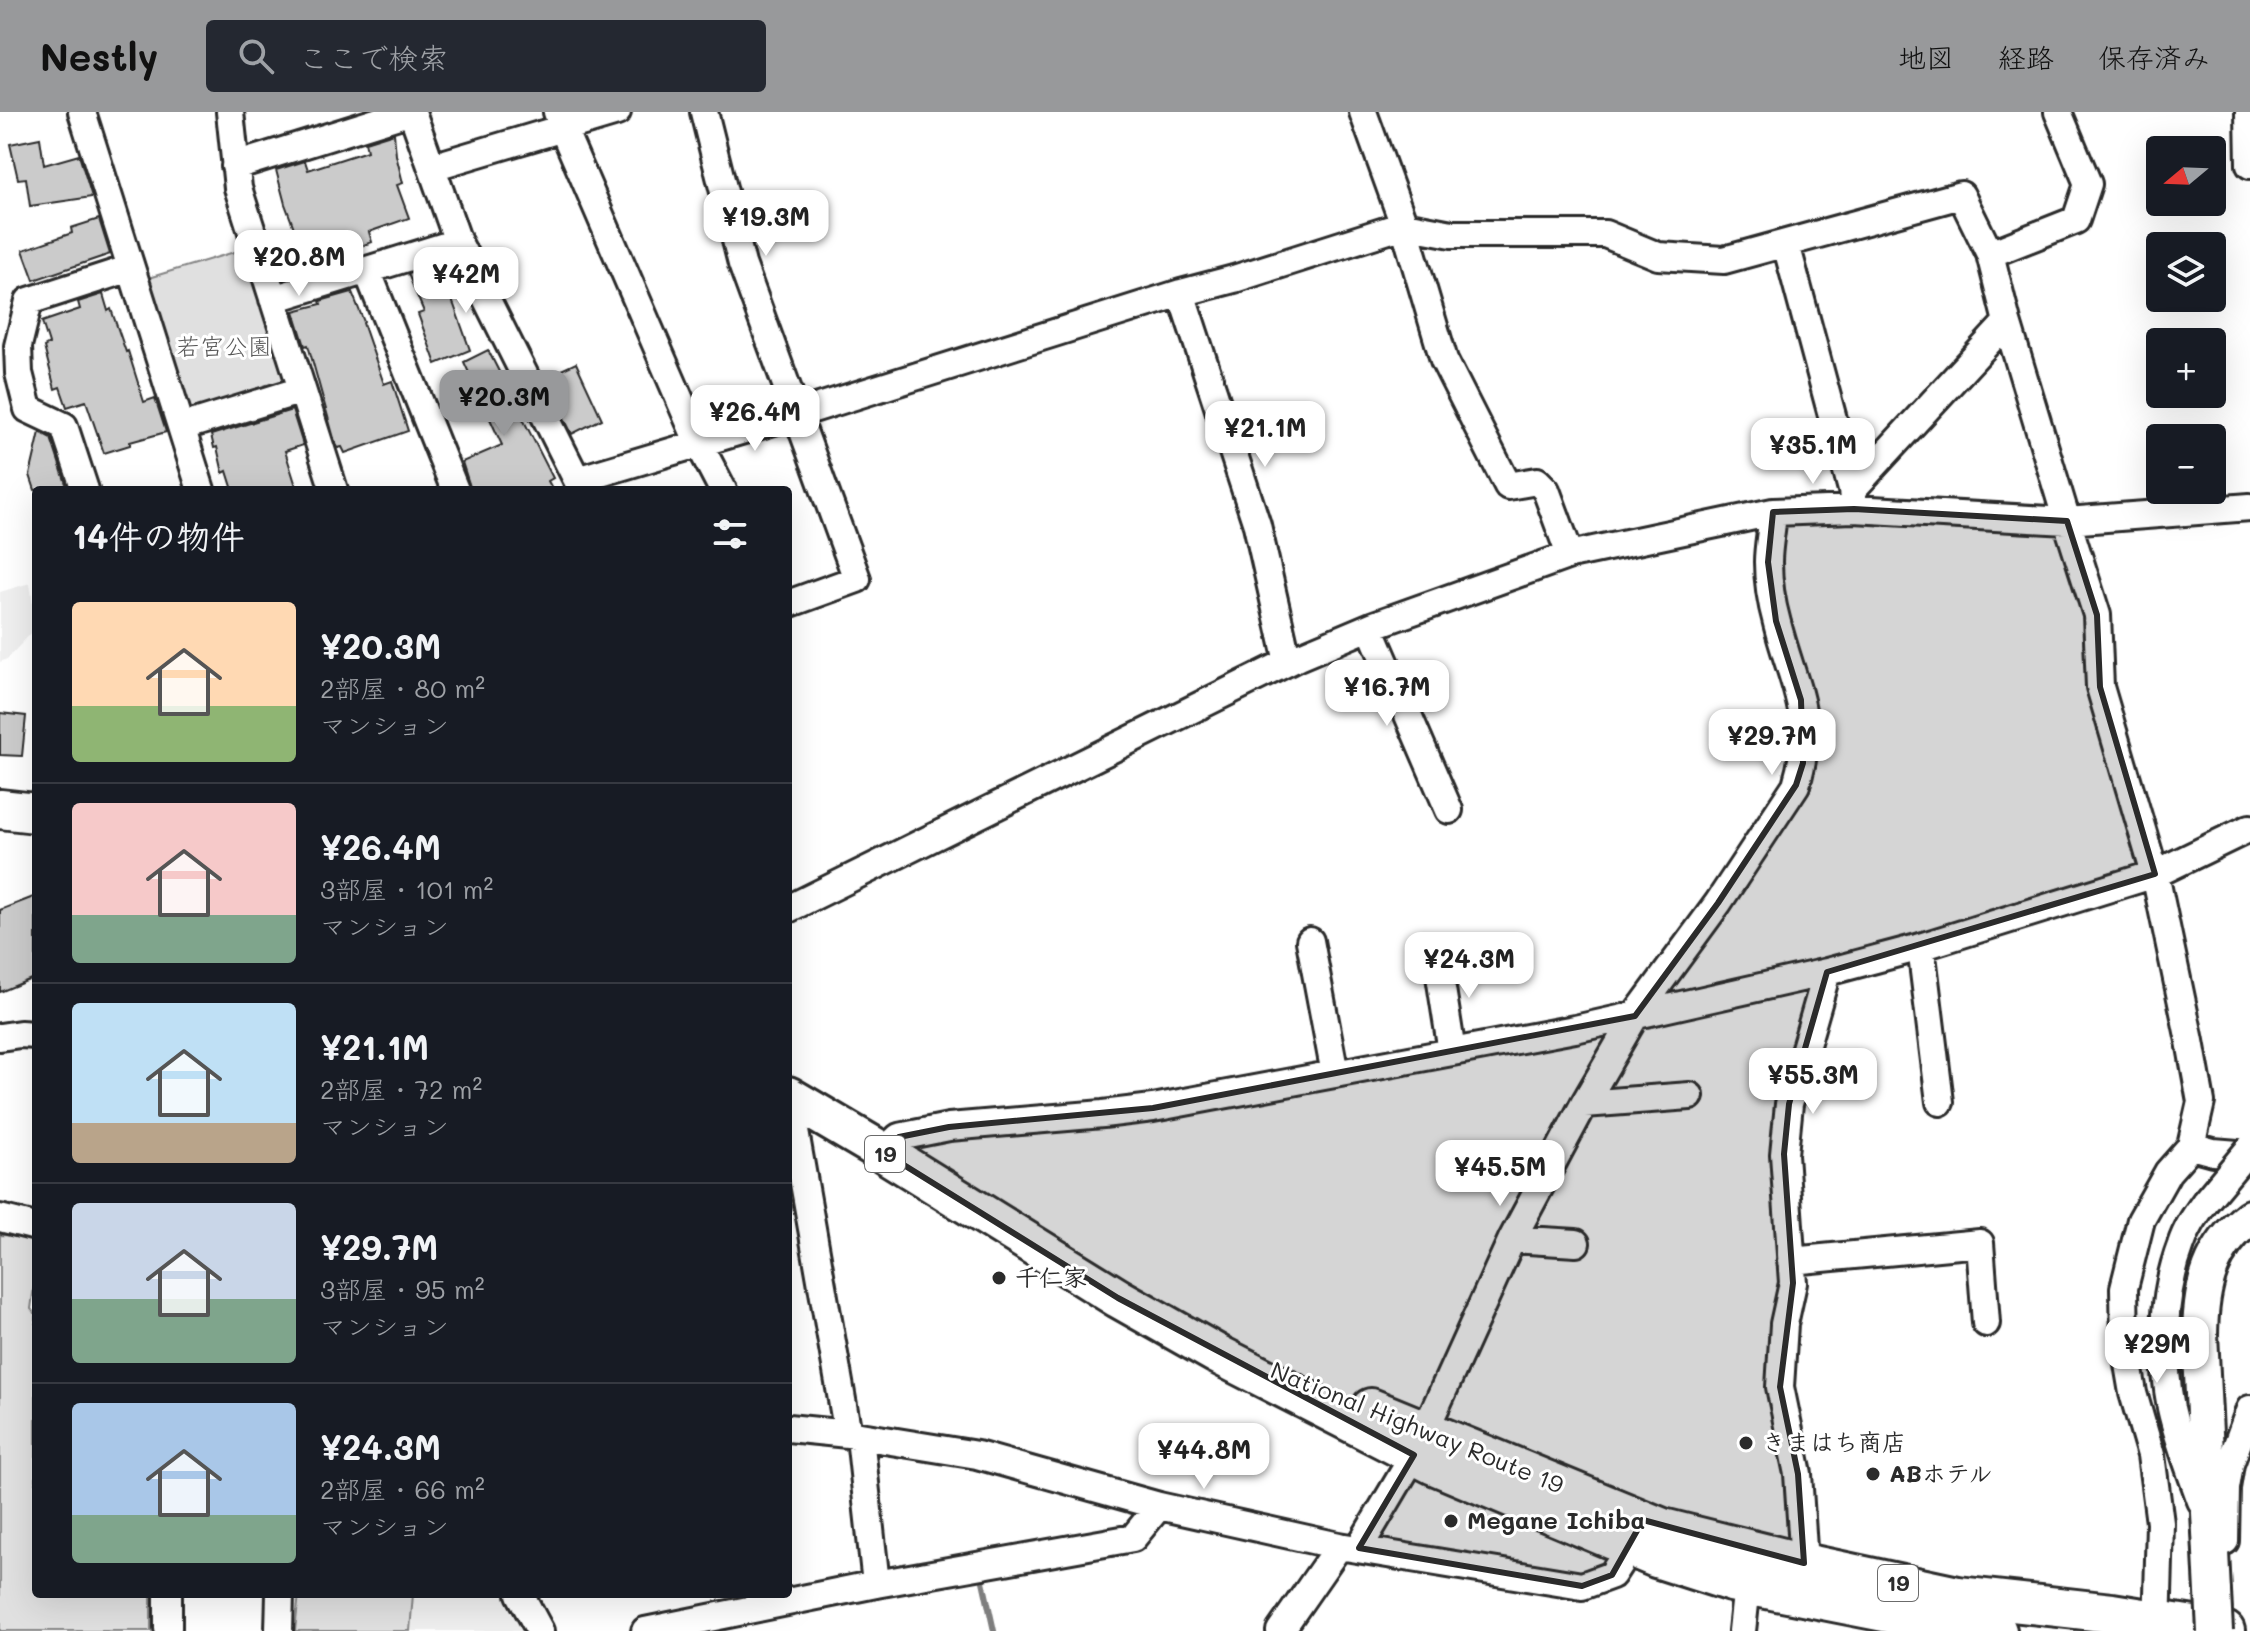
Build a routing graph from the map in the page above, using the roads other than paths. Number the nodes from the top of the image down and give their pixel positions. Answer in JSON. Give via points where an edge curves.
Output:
{"nodes":[{"id":1,"x":82,"y":112,"type":"edge"},
{"id":2,"x":230,"y":112,"type":"edge"},
{"id":3,"x":410,"y":112,"type":"edge"},
{"id":4,"x":617,"y":112,"type":"edge"},
{"id":5,"x":704,"y":112,"type":"edge"},
{"id":6,"x":1363,"y":112,"type":"edge"},
{"id":7,"x":2058,"y":112,"type":"edge"},
{"id":8,"x":2249,"y":112,"type":"edge"},
{"id":9,"x":560,"y":120,"type":"edge"},
{"id":10,"x":2250,"y":165,"type":"edge"},
{"id":11,"x":235,"y":166,"type":"junction"},
{"id":12,"x":432,"y":167,"type":"junction"},
{"id":13,"x":1404,"y":225,"type":"junction"},
{"id":14,"x":458,"y":242,"type":"junction"},
{"id":15,"x":1786,"y":244,"type":"junction"},
{"id":16,"x":1990,"y":254,"type":"junction"},
{"id":17,"x":131,"y":268,"type":"junction"},
{"id":18,"x":367,"y":270,"type":"junction"},
{"id":19,"x":1181,"y":293,"type":"junction"},
{"id":20,"x":273,"y":299,"type":"junction"},
{"id":21,"x":2007,"y":322,"type":"junction"},
{"id":22,"x":302,"y":390,"type":"junction"},
{"id":23,"x":797,"y":414,"type":"junction"},
{"id":24,"x":182,"y":427,"type":"junction"},
{"id":25,"x":699,"y":444,"type":"junction"},
{"id":26,"x":580,"y":485,"type":"edge"},
{"id":27,"x":84,"y":486,"type":"edge"},
{"id":28,"x":200,"y":486,"type":"edge"},
{"id":29,"x":333,"y":486,"type":"edge"},
{"id":30,"x":453,"y":486,"type":"edge"},
{"id":31,"x":721,"y":486,"type":"edge"},
{"id":32,"x":1853,"y":500,"type":"junction"},
{"id":33,"x":2250,"y":507,"type":"edge"},
{"id":34,"x":1773,"y":512,"type":"junction"},
{"id":35,"x":2067,"y":521,"type":"junction"},
{"id":36,"x":1570,"y":555,"type":"junction"},
{"id":37,"x":792,"y":603,"type":"edge"},
{"id":38,"x":1370,"y":627,"type":"junction"},
{"id":39,"x":1288,"y":662,"type":"junction"},
{"id":40,"x":0,"y":809,"type":"edge"},
{"id":41,"x":1449,"y":810,"type":"dead end"},
{"id":42,"x":32,"y":813,"type":"edge"},
{"id":43,"x":2250,"y":828,"type":"edge"},
{"id":44,"x":2155,"y":874,"type":"junction"},
{"id":45,"x":792,"y":907,"type":"edge"},
{"id":46,"x":1310,"y":941,"type":"dead end"},
{"id":47,"x":1921,"y":947,"type":"junction"},
{"id":48,"x":1437,"y":957,"type":"dead end"},
{"id":49,"x":1827,"y":972,"type":"junction"},
{"id":50,"x":1635,"y":1016,"type":"junction"},
{"id":51,"x":32,"y":1035,"type":"edge"},
{"id":52,"x":0,"y":1037,"type":"edge"},
{"id":53,"x":1452,"y":1052,"type":"junction"},
{"id":54,"x":1335,"y":1074,"type":"junction"},
{"id":55,"x":1690,"y":1096,"type":"dead end"},
{"id":56,"x":792,"y":1099,"type":"edge"},
{"id":57,"x":1940,"y":1102,"type":"dead end"},
{"id":58,"x":1584,"y":1104,"type":"junction"},
{"id":59,"x":2191,"y":1146,"type":"junction"},
{"id":60,"x":2250,"y":1148,"type":"edge"},
{"id":61,"x":883,"y":1152,"type":"junction"},
{"id":62,"x":793,"y":1155,"type":"edge"},
{"id":63,"x":2250,"y":1155,"type":"edge"},
{"id":64,"x":2250,"y":1217,"type":"edge"},
{"id":65,"x":0,"y":1218,"type":"edge"},
{"id":66,"x":32,"y":1226,"type":"edge"},
{"id":67,"x":1512,"y":1239,"type":"junction"},
{"id":68,"x":1576,"y":1243,"type":"dead end"},
{"id":69,"x":1791,"y":1261,"type":"junction"},
{"id":70,"x":1986,"y":1323,"type":"dead end"},
{"id":71,"x":2250,"y":1409,"type":"edge"},
{"id":72,"x":792,"y":1428,"type":"edge"},
{"id":73,"x":854,"y":1436,"type":"junction"},
{"id":74,"x":1420,"y":1442,"type":"junction"},
{"id":75,"x":1159,"y":1506,"type":"junction"},
{"id":76,"x":2209,"y":1523,"type":"junction"},
{"id":77,"x":1637,"y":1533,"type":"junction"},
{"id":78,"x":1349,"y":1547,"type":"junction"},
{"id":79,"x":1804,"y":1563,"type":"junction"},
{"id":80,"x":876,"y":1584,"type":"junction"},
{"id":81,"x":1747,"y":1585,"type":"junction"},
{"id":82,"x":2220,"y":1592,"type":"junction"},
{"id":83,"x":168,"y":1598,"type":"edge"},
{"id":84,"x":280,"y":1598,"type":"edge"},
{"id":85,"x":522,"y":1598,"type":"edge"},
{"id":86,"x":2157,"y":1626,"type":"edge"},
{"id":87,"x":168,"y":1628,"type":"dead end"},
{"id":88,"x":279,"y":1631,"type":"edge"},
{"id":89,"x":540,"y":1631,"type":"edge"},
{"id":90,"x":645,"y":1631,"type":"edge"},
{"id":91,"x":1280,"y":1631,"type":"edge"},
{"id":92,"x":1742,"y":1631,"type":"edge"},
{"id":93,"x":1997,"y":1631,"type":"edge"},
{"id":94,"x":2215,"y":1631,"type":"edge"},
{"id":95,"x":2226,"y":1631,"type":"edge"}],
"edges":[{"from":1,"to":17,"type":"street"},
{"from":2,"to":11,"type":"street"},
{"from":3,"to":11,"type":"street"},
{"from":3,"to":12,"type":"street"},
{"from":4,"to":9,"type":"street"},
{"from":5,"to":23,"type":"street","via":[[742,264]]},
{"from":6,"to":13,"type":"street"},
{"from":7,"to":16,"type":"street","via":[[2088,184],[2076,220]]},
{"from":8,"to":10,"type":"street"},
{"from":9,"to":12,"type":"street"},
{"from":9,"to":25,"type":"street"},
{"from":11,"to":20,"type":"street"},
{"from":12,"to":14,"type":"street"},
{"from":13,"to":15,"type":"street","via":[[1452,234],[1605,234],[1658,256],[1724,260]]},
{"from":13,"to":19,"type":"street"},
{"from":13,"to":36,"type":"street","via":[[1444,360],[1508,486],[1537,481],[1546,490]]},
{"from":14,"to":18,"type":"street"},
{"from":14,"to":26,"type":"street"},
{"from":15,"to":16,"type":"street","via":[[1961,195]]},
{"from":15,"to":32,"type":"street"},
{"from":16,"to":21,"type":"street"},
{"from":17,"to":24,"type":"street"},
{"from":17,"to":27,"type":"street","via":[[29,301],[18,346],[28,409],[64,426]]},
{"from":18,"to":20,"type":"street"},
{"from":18,"to":30,"type":"street"},
{"from":19,"to":23,"type":"street"},
{"from":19,"to":39,"type":"street","via":[[1257,525]]},
{"from":20,"to":22,"type":"street"},
{"from":21,"to":32,"type":"street"},
{"from":21,"to":35,"type":"street"},
{"from":22,"to":24,"type":"street"},
{"from":22,"to":29,"type":"street"},
{"from":23,"to":25,"type":"street"},
{"from":23,"to":37,"type":"street","via":[[857,579]]},
{"from":24,"to":28,"type":"street"},
{"from":25,"to":26,"type":"street"},
{"from":25,"to":31,"type":"street"},
{"from":32,"to":34,"type":"street"},
{"from":32,"to":35,"type":"street"},
{"from":33,"to":35,"type":"street"},
{"from":34,"to":36,"type":"street"},
{"from":34,"to":50,"type":"street","via":[[1768,562],[1776,621],[1801,700],[1803,763],[1796,785],[1718,903]]},
{"from":35,"to":44,"type":"street","via":[[2097,615],[2100,687]]},
{"from":36,"to":38,"type":"street"},
{"from":38,"to":39,"type":"street"},
{"from":38,"to":41,"type":"street"},
{"from":39,"to":45,"type":"street"},
{"from":40,"to":42,"type":"highway"},
{"from":43,"to":44,"type":"street"},
{"from":44,"to":47,"type":"street"},
{"from":44,"to":59,"type":"street","via":[[2201,1102]]},
{"from":46,"to":54,"type":"street"},
{"from":47,"to":49,"type":"street"},
{"from":47,"to":57,"type":"street"},
{"from":48,"to":53,"type":"street"},
{"from":49,"to":50,"type":"street"},
{"from":49,"to":69,"type":"street","via":[[1789,1104],[1784,1154]]},
{"from":50,"to":53,"type":"street"},
{"from":50,"to":58,"type":"street"},
{"from":51,"to":52,"type":"street"},
{"from":53,"to":54,"type":"street"},
{"from":54,"to":61,"type":"street","via":[[1153,1108],[949,1127],[899,1137]]},
{"from":55,"to":58,"type":"street"},
{"from":56,"to":61,"type":"highway","name":"National Highway Route 19","number":"19"},
{"from":58,"to":67,"type":"street"},
{"from":59,"to":63,"type":"street"},
{"from":59,"to":86,"type":"street","via":[[2168,1172],[2141,1220],[2124,1288],[2125,1346],[2151,1455],[2160,1523]]},
{"from":60,"to":76,"type":"street","bridge":true,"via":[[2190,1224],[2169,1292],[2165,1349],[2171,1406]]},
{"from":61,"to":74,"type":"highway","name":"National Highway Route 19","number":"19","via":[[1217,1354],[1273,1368]]},
{"from":62,"to":73,"type":"street"},
{"from":64,"to":76,"type":"main road","via":[[2214,1258],[2200,1312]]},
{"from":65,"to":66,"type":"street"},
{"from":67,"to":68,"type":"street"},
{"from":67,"to":74,"type":"street"},
{"from":69,"to":70,"type":"street","via":[[1980,1243]]},
{"from":69,"to":79,"type":"street","via":[[1780,1387],[1798,1474]]},
{"from":71,"to":82,"type":"street","via":[[2226,1488]]},
{"from":72,"to":73,"type":"street"},
{"from":73,"to":75,"type":"street","via":[[977,1455]]},
{"from":73,"to":80,"type":"street"},
{"from":74,"to":77,"type":"highway","name":"National Highway Route 19","number":"19"},
{"from":74,"to":78,"type":"street"},
{"from":75,"to":78,"type":"street"},
{"from":75,"to":80,"type":"street","via":[[1133,1538]]},
{"from":76,"to":82,"type":"main road"},
{"from":77,"to":78,"type":"street","via":[[1612,1575],[1582,1586]]},
{"from":77,"to":79,"type":"highway","name":"National Highway Route 19","number":"19","via":[[1663,1528]]},
{"from":77,"to":81,"type":"highway","name":"National Highway Route 19","number":"19","via":[[1656,1558]]},
{"from":78,"to":91,"type":"street"},
{"from":79,"to":86,"type":"highway","name":"National Highway Route 19","number":"19","via":[[1958,1596],[2112,1613]]},
{"from":80,"to":90,"type":"street"},
{"from":81,"to":92,"type":"street"},
{"from":81,"to":93,"type":"highway","name":"National Highway Route 19","number":"19"},
{"from":82,"to":94,"type":"main road","bridge":true},
{"from":82,"to":95,"type":"street"},
{"from":83,"to":87,"type":"street"},
{"from":84,"to":88,"type":"street"},
{"from":85,"to":89,"type":"street"},
{"from":86,"to":95,"type":"highway","name":"National Highway Route 19","number":"19"}]}
